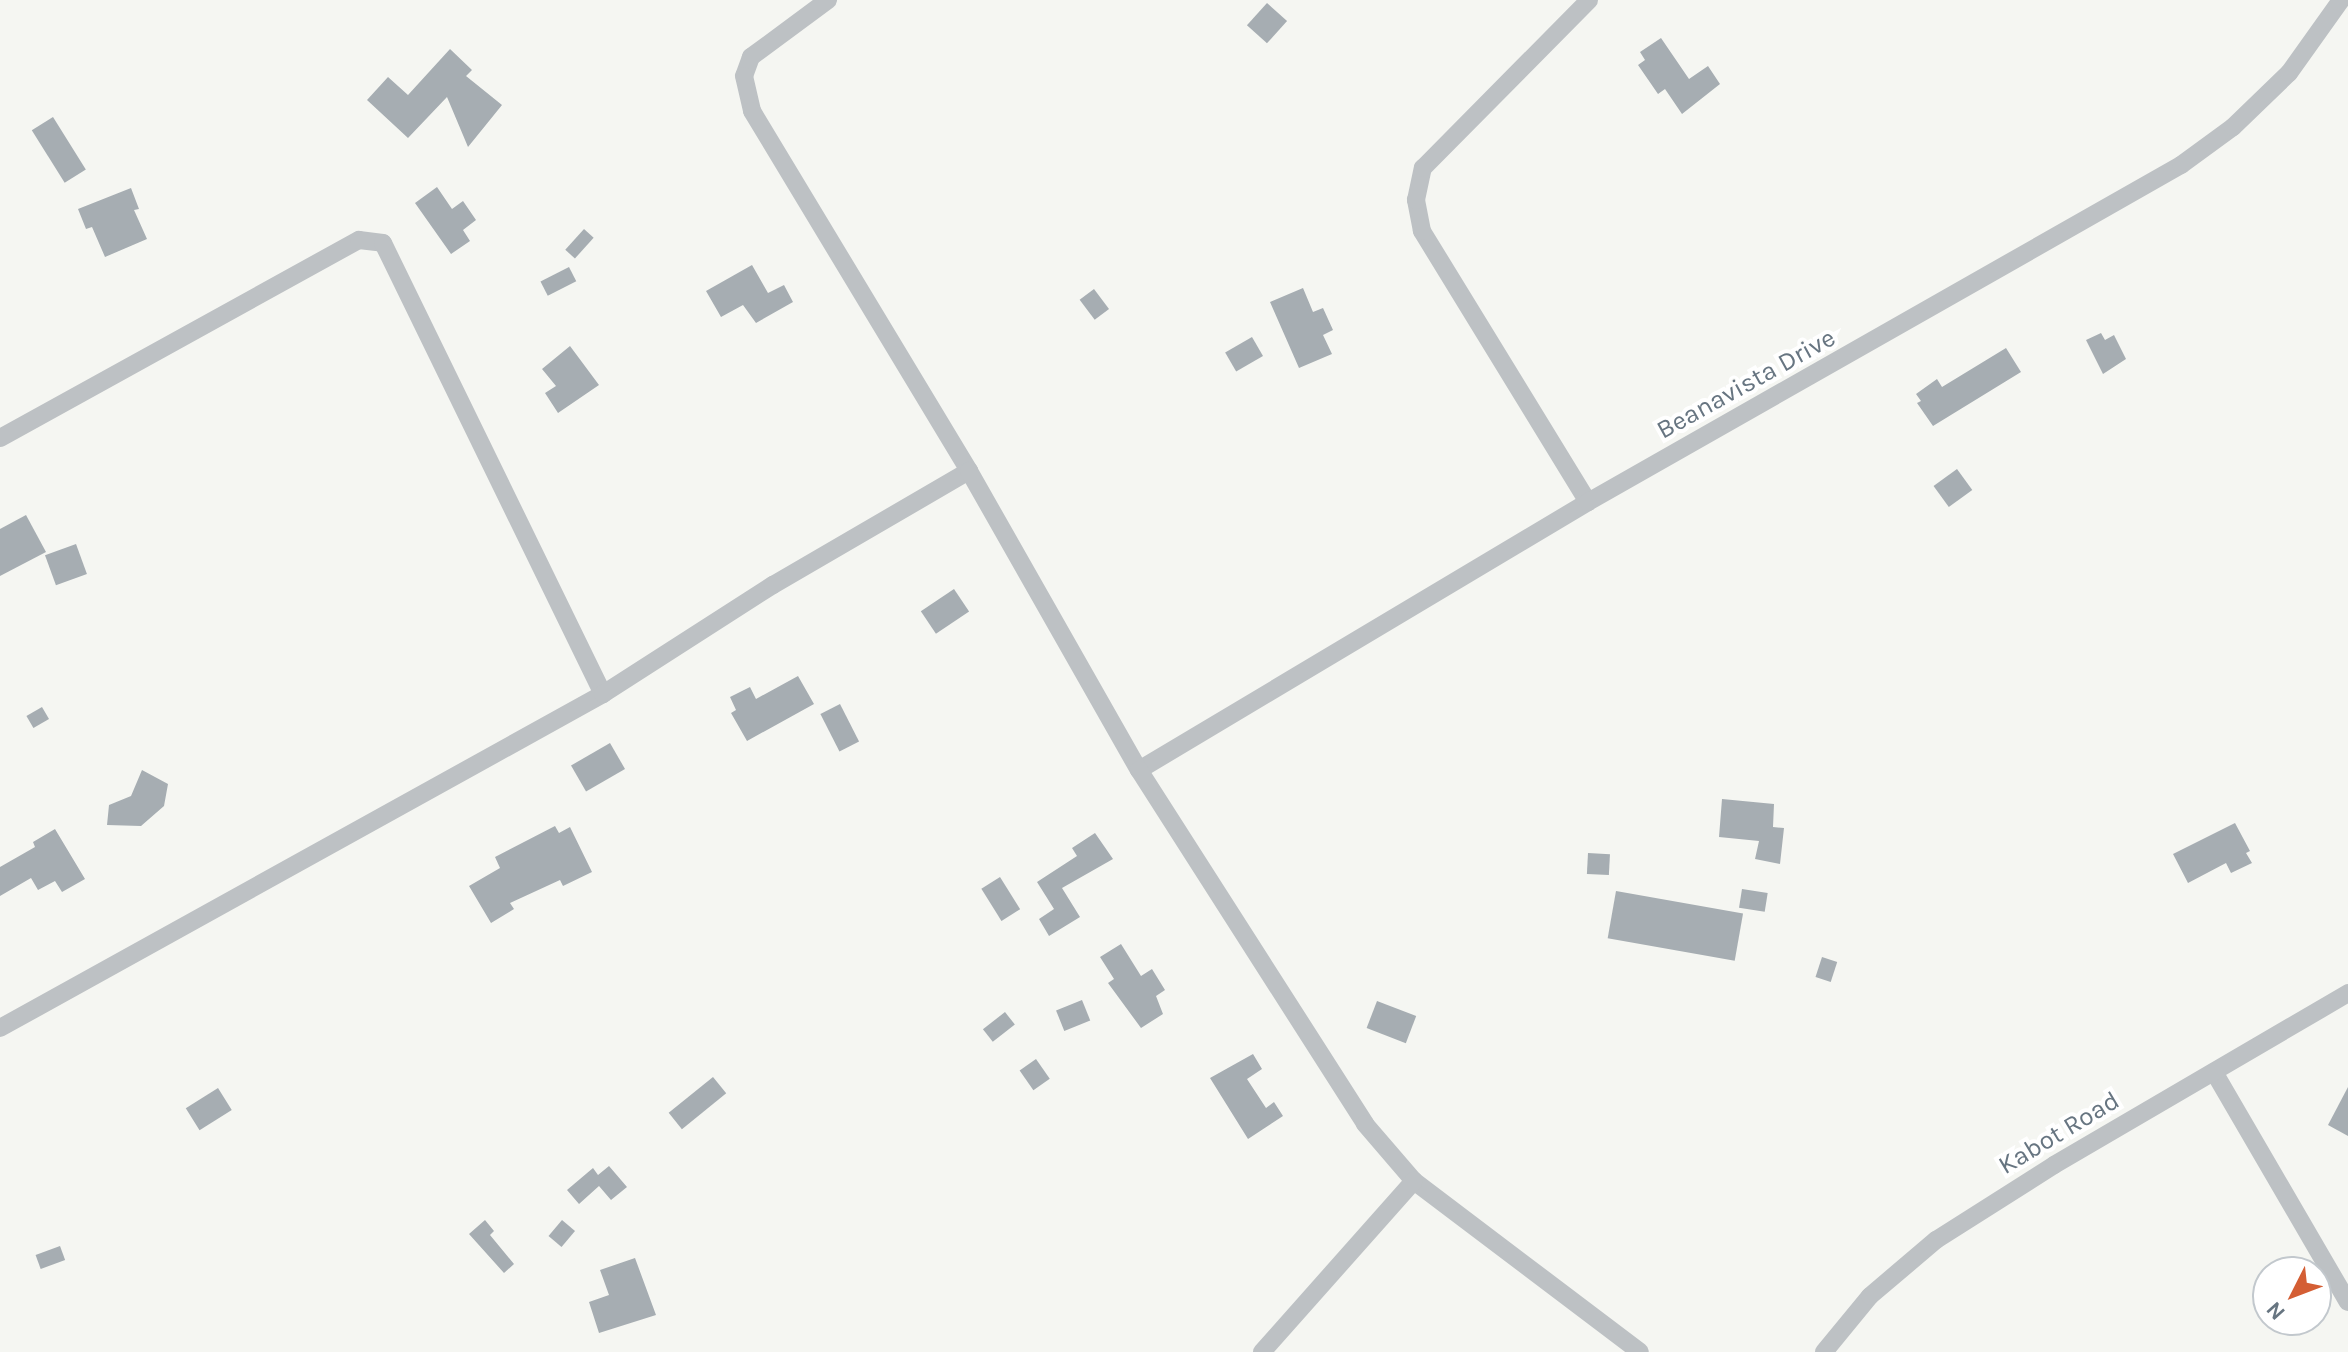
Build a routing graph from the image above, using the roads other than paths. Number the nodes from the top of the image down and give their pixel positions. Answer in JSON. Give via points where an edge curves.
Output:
{"nodes":[{"id":1,"x":828,"y":0,"type":"edge"},
{"id":2,"x":1589,"y":0,"type":"edge"},
{"id":3,"x":2341,"y":0,"type":"edge"},
{"id":4,"x":0,"y":438,"type":"edge"},
{"id":5,"x":969,"y":471,"type":"junction"},
{"id":6,"x":1588,"y":502,"type":"junction"},
{"id":7,"x":603,"y":694,"type":"junction"},
{"id":8,"x":1139,"y":770,"type":"junction"},
{"id":9,"x":2348,"y":993,"type":"edge"},
{"id":10,"x":0,"y":1028,"type":"edge"},
{"id":11,"x":2214,"y":1072,"type":"junction"},
{"id":12,"x":1414,"y":1181,"type":"junction"},
{"id":13,"x":2348,"y":1302,"type":"edge"},
{"id":14,"x":1262,"y":1352,"type":"edge"},
{"id":15,"x":1640,"y":1352,"type":"edge"},
{"id":16,"x":1824,"y":1352,"type":"edge"}],
"edges":[{"from":1,"to":5,"type":"street","via":[[751,57],[744,76],[752,111]]},
{"from":2,"to":6,"type":"street","via":[[1423,168],[1416,200],[1422,231]]},
{"from":3,"to":6,"type":"street","name":"Beanavista Drive","via":[[2289,73],[2233,127],[2181,165]]},
{"from":4,"to":7,"type":"street","via":[[359,240],[383,243]]},
{"from":5,"to":7,"type":"street","via":[[773,585]]},
{"from":5,"to":8,"type":"street"},
{"from":6,"to":8,"type":"street","name":"Beanavista Drive"},
{"from":7,"to":10,"type":"street"},
{"from":8,"to":12,"type":"street","via":[[1365,1124]]},
{"from":9,"to":11,"type":"street","name":"Kabot Road"},
{"from":11,"to":13,"type":"street"},
{"from":11,"to":16,"type":"street","name":"Kabot Road","via":[[1936,1240],[1870,1296]]},
{"from":12,"to":14,"type":"street"},
{"from":12,"to":15,"type":"street"}]}
